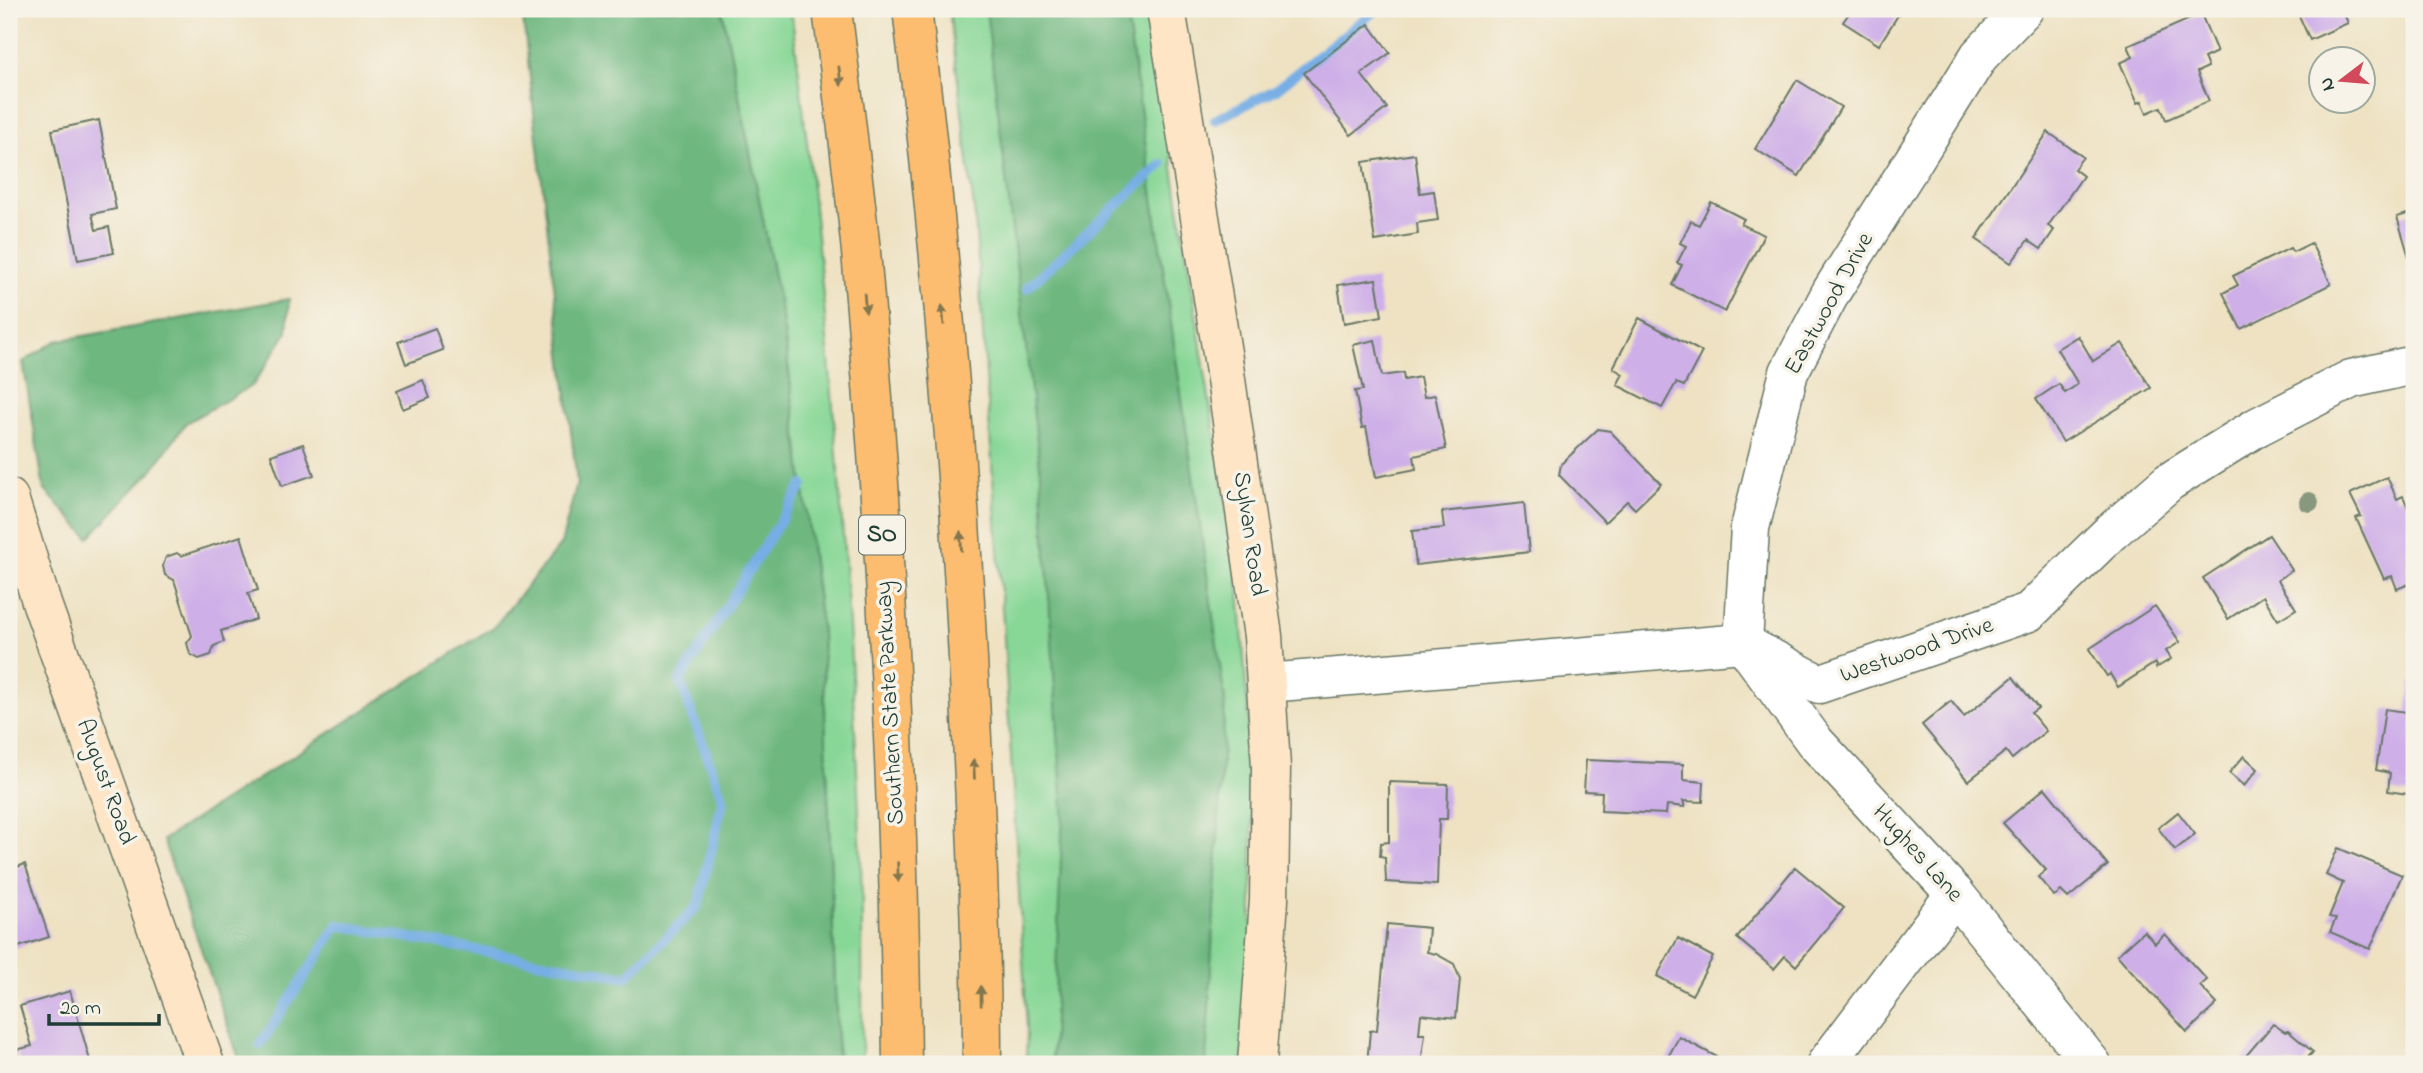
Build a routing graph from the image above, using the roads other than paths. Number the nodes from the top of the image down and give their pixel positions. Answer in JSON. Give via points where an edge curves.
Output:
{"nodes":[{"id":1,"x":832,"y":9,"type":"edge"},
{"id":2,"x":912,"y":9,"type":"edge"},
{"id":3,"x":1166,"y":9,"type":"edge"},
{"id":4,"x":2024,"y":9,"type":"edge"},
{"id":5,"x":2414,"y":365,"type":"edge"},
{"id":6,"x":9,"y":498,"type":"edge"},
{"id":7,"x":1743,"y":643,"type":"junction"},
{"id":8,"x":1267,"y":683,"type":"junction"},
{"id":9,"x":1955,"y":894,"type":"junction"},
{"id":10,"x":205,"y":1064,"type":"edge"},
{"id":11,"x":902,"y":1064,"type":"edge"},
{"id":12,"x":982,"y":1064,"type":"edge"},
{"id":13,"x":1257,"y":1064,"type":"edge"},
{"id":14,"x":1826,"y":1064,"type":"edge"},
{"id":15,"x":2092,"y":1064,"type":"edge"}],
"edges":[{"from":1,"to":11,"type":"highway","name":"Southern State Parkway","number":"SO","one_way":true,"via":[[860,249],[881,515],[896,807]]},
{"from":12,"to":2,"type":"highway","one_way":true,"via":[[974,778],[959,506]]},
{"from":3,"to":8,"type":"street","name":"Sylvan Road","via":[[1231,411]]},
{"from":4,"to":7,"type":"street","name":"Eastwood Drive","via":[[1979,56],[1831,292],[1789,372],[1750,528]]},
{"from":5,"to":7,"type":"street","name":"Westwood Drive","via":[[2351,379],[2257,427],[2169,482],[2029,612],[1819,684]]},
{"from":6,"to":10,"type":"street","name":"August Road","via":[[42,604]]},
{"from":7,"to":8,"type":"street"},
{"from":7,"to":9,"type":"street","name":"Hughes Lane","via":[[1815,742]]},
{"from":8,"to":13,"type":"street","name":"Sylvan Road","via":[[1269,900]]},
{"from":9,"to":14,"type":"street"},
{"from":9,"to":15,"type":"street","name":"Hughes Lane"}]}
